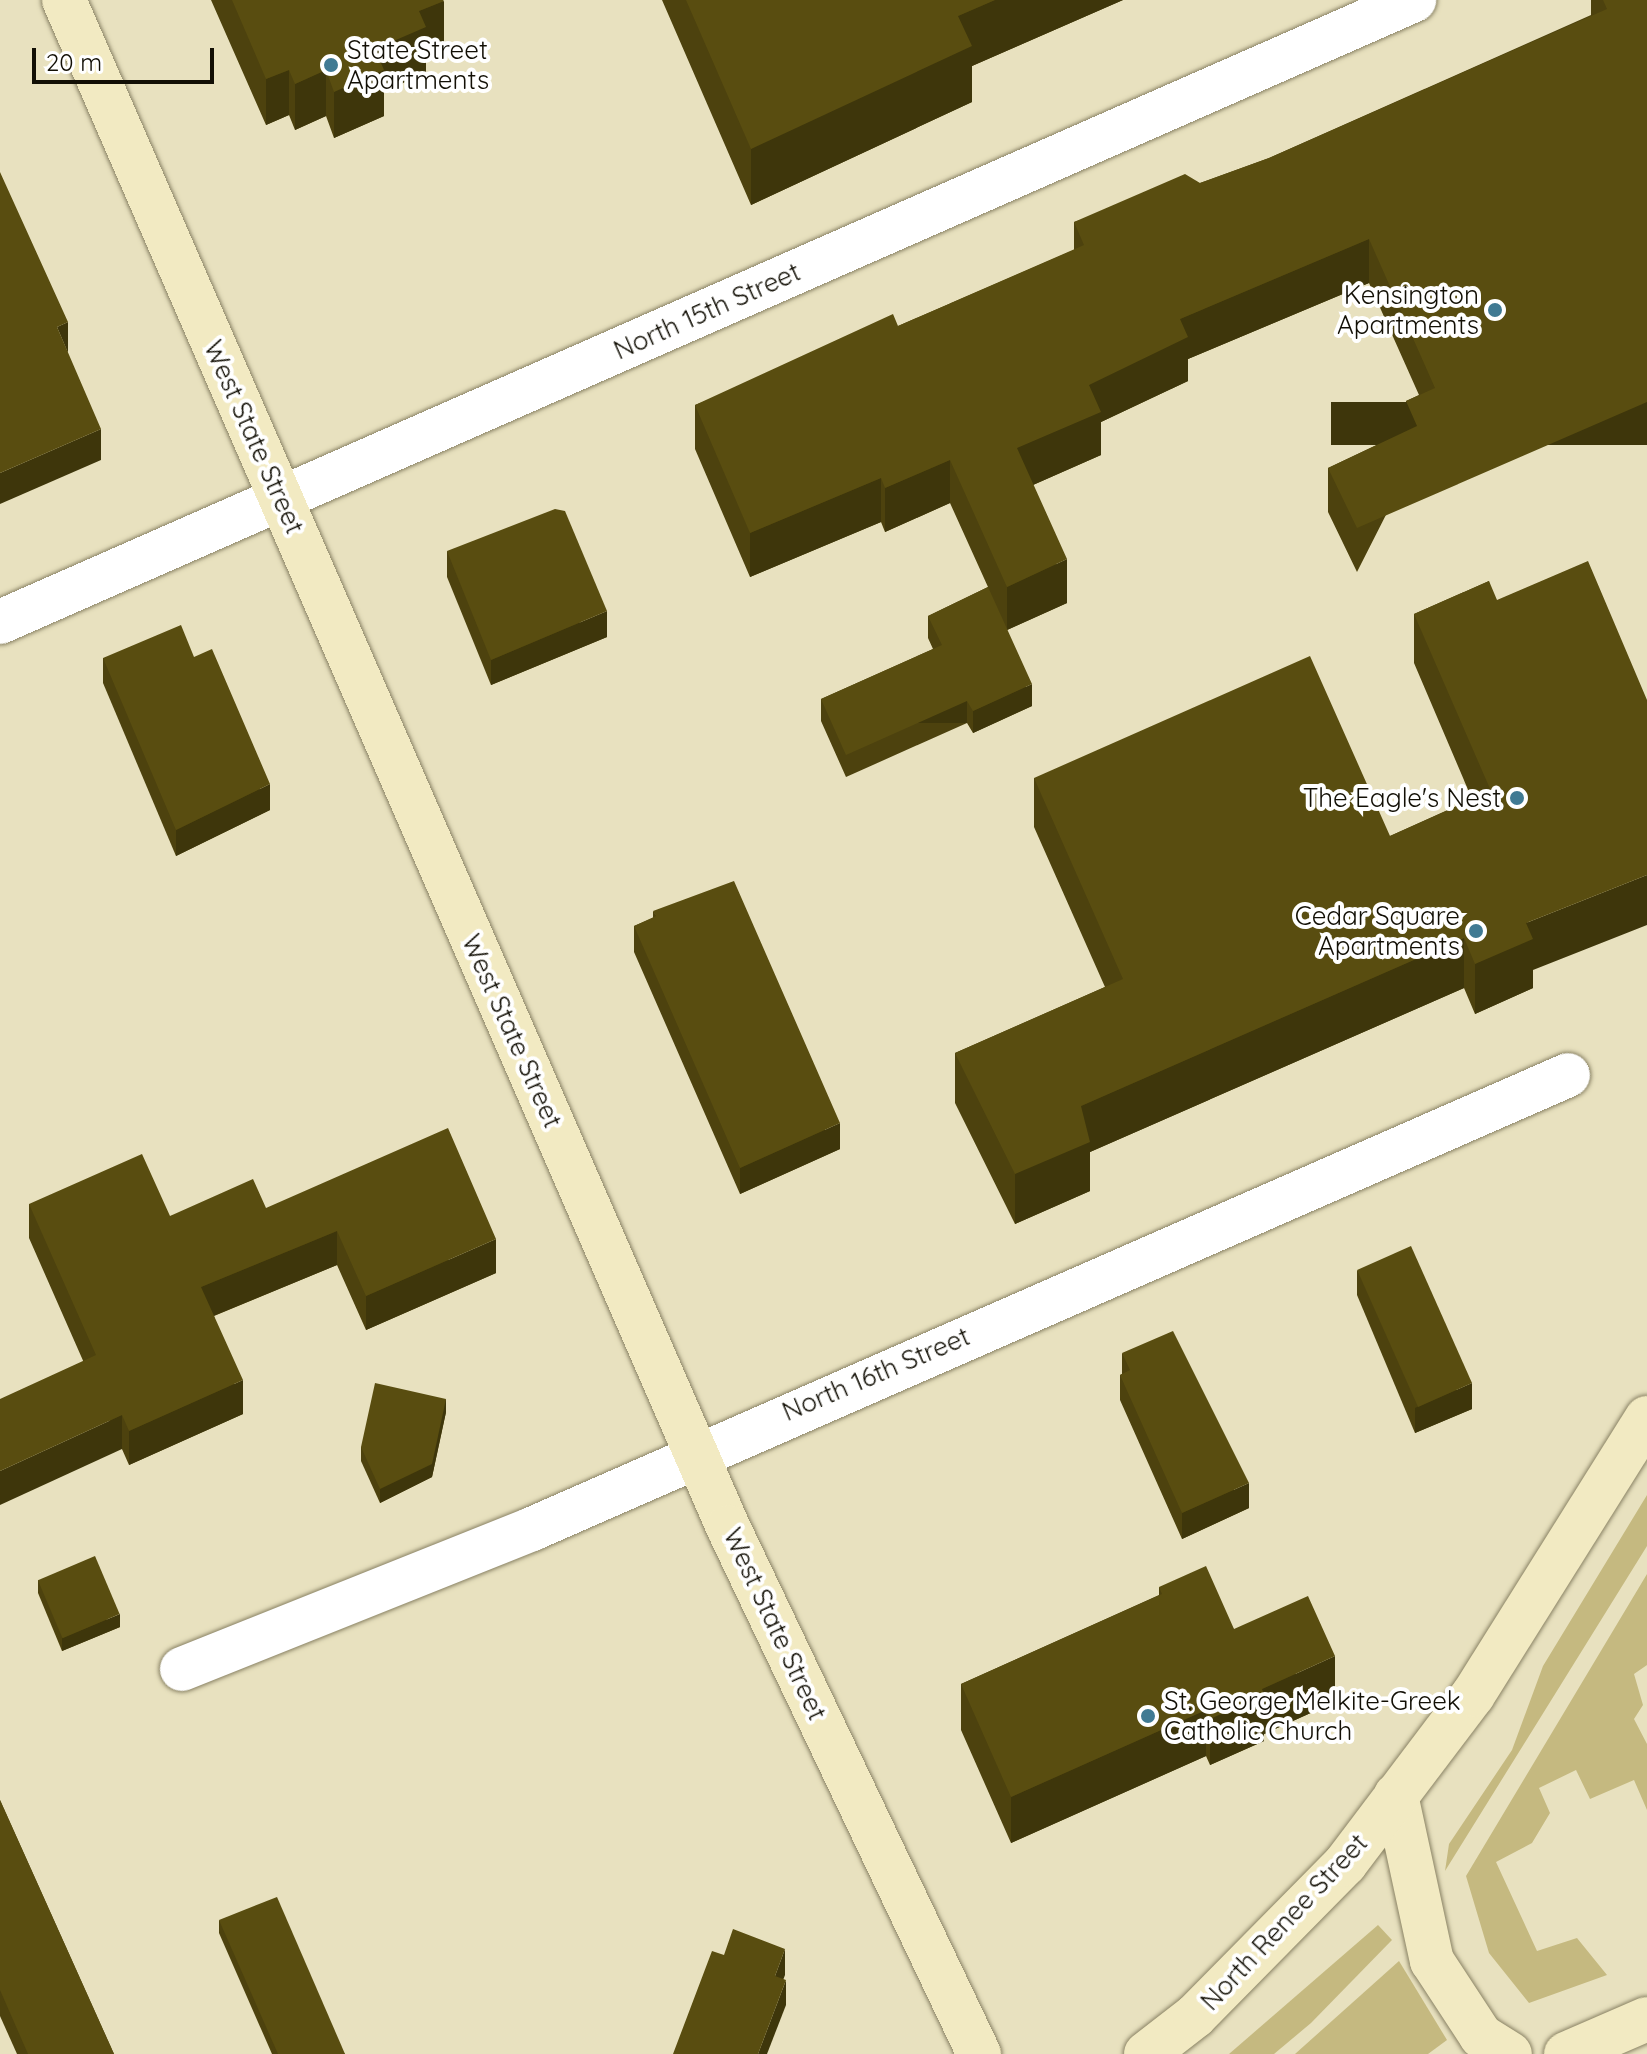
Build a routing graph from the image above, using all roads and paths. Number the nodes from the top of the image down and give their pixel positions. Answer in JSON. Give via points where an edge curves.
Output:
{"nodes":[{"id":1,"x":64,"y":0,"type":"edge"},
{"id":2,"x":1414,"y":0,"type":"edge"},
{"id":3,"x":280,"y":497,"type":"junction"},
{"id":4,"x":0,"y":622,"type":"edge"},
{"id":5,"x":1568,"y":1075,"type":"dead end"},
{"id":6,"x":1647,"y":1418,"type":"edge"},
{"id":7,"x":698,"y":1454,"type":"junction"},
{"id":8,"x":182,"y":1669,"type":"dead end"},
{"id":9,"x":1396,"y":1795,"type":"junction"},
{"id":10,"x":1647,"y":2019,"type":"edge"},
{"id":11,"x":979,"y":2054,"type":"edge"},
{"id":12,"x":1146,"y":2054,"type":"edge"},
{"id":13,"x":1510,"y":2054,"type":"edge"},
{"id":14,"x":1566,"y":2054,"type":"edge"}],
"edges":[{"from":1,"to":3,"type":"street","name":"West State Street"},
{"from":2,"to":3,"type":"street","name":"North 15th Street"},
{"from":3,"to":4,"type":"street","name":"North 15th Street"},
{"from":3,"to":7,"type":"street","name":"West State Street"},
{"from":5,"to":7,"type":"street","name":"North 16th Street"},
{"from":6,"to":9,"type":"street","name":"North Renee Street","via":[[1473,1695]]},
{"from":7,"to":8,"type":"street","name":"North 16th Street","via":[[532,1529]]},
{"from":7,"to":11,"type":"street","name":"West State Street"},
{"from":9,"to":12,"type":"street","name":"North Renee Street","via":[[1334,1875],[1195,2016]]},
{"from":9,"to":13,"type":"street","via":[[1432,1961],[1481,2036]]},
{"from":10,"to":14,"type":"street"}]}
